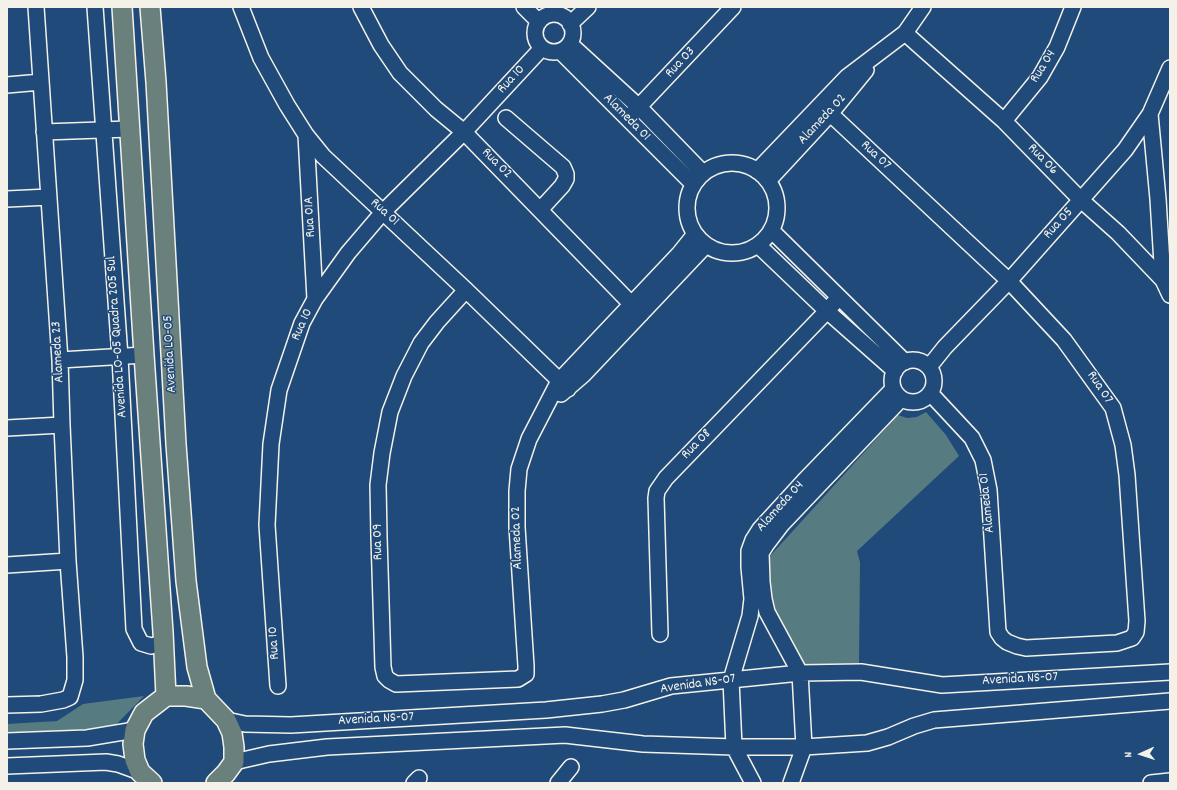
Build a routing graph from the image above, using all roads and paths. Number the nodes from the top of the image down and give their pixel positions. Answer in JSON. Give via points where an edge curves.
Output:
{"nodes":[{"id":1,"x":36,"y":7,"type":"edge"},
{"id":2,"x":95,"y":7,"type":"edge"},
{"id":3,"x":122,"y":7,"type":"edge"},
{"id":4,"x":150,"y":7,"type":"edge"},
{"id":5,"x":241,"y":7,"type":"edge"},
{"id":6,"x":361,"y":7,"type":"edge"},
{"id":7,"x":524,"y":7,"type":"edge"},
{"id":8,"x":588,"y":7,"type":"edge"},
{"id":9,"x":733,"y":7,"type":"edge"},
{"id":10,"x":923,"y":7,"type":"edge"},
{"id":11,"x":1073,"y":7,"type":"edge"},
{"id":12,"x":567,"y":15,"type":"edge"},
{"id":13,"x":539,"y":22,"type":"junction"},
{"id":14,"x":905,"y":33,"type":"junction"},
{"id":15,"x":542,"y":48,"type":"junction"},
{"id":16,"x":565,"y":48,"type":"junction"},
{"id":17,"x":1170,"y":68,"type":"edge"},
{"id":18,"x":41,"y":82,"type":"junction"},
{"id":19,"x":7,"y":85,"type":"edge"},
{"id":20,"x":639,"y":107,"type":"junction"},
{"id":21,"x":826,"y":109,"type":"junction"},
{"id":22,"x":1150,"y":114,"type":"junction"},
{"id":23,"x":506,"y":118,"type":"dead end"},
{"id":24,"x":628,"y":119,"type":"junction"},
{"id":25,"x":1004,"y":121,"type":"junction"},
{"id":26,"x":129,"y":129,"type":"junction"},
{"id":27,"x":104,"y":130,"type":"junction"},
{"id":28,"x":44,"y":132,"type":"junction"},
{"id":29,"x":464,"y":132,"type":"junction"},
{"id":30,"x":306,"y":135,"type":"junction"},
{"id":31,"x":703,"y":172,"type":"junction"},
{"id":32,"x":762,"y":176,"type":"junction"},
{"id":33,"x":693,"y":184,"type":"junction"},
{"id":34,"x":49,"y":197,"type":"junction"},
{"id":35,"x":7,"y":199,"type":"edge"},
{"id":36,"x":1081,"y":200,"type":"junction"},
{"id":37,"x":540,"y":210,"type":"junction"},
{"id":38,"x":383,"y":212,"type":"junction"},
{"id":39,"x":771,"y":230,"type":"junction"},
{"id":40,"x":700,"y":240,"type":"junction"},
{"id":41,"x":758,"y":245,"type":"junction"},
{"id":42,"x":1163,"y":280,"type":"junction"},
{"id":43,"x":1009,"y":281,"type":"junction"},
{"id":44,"x":466,"y":290,"type":"junction"},
{"id":45,"x":1170,"y":295,"type":"edge"},
{"id":46,"x":839,"y":297,"type":"junction"},
{"id":47,"x":315,"y":299,"type":"junction"},
{"id":48,"x":636,"y":309,"type":"junction"},
{"id":49,"x":828,"y":311,"type":"junction"},
{"id":50,"x":144,"y":355,"type":"junction"},
{"id":51,"x":120,"y":357,"type":"junction"},
{"id":52,"x":60,"y":360,"type":"junction"},
{"id":53,"x":900,"y":366,"type":"junction"},
{"id":54,"x":929,"y":367,"type":"junction"},
{"id":55,"x":564,"y":385,"type":"junction"},
{"id":56,"x":897,"y":394,"type":"junction"},
{"id":57,"x":931,"y":394,"type":"junction"},
{"id":58,"x":62,"y":425,"type":"junction"},
{"id":59,"x":7,"y":428,"type":"edge"},
{"id":60,"x":841,"y":453,"type":"junction"},
{"id":61,"x":68,"y":561,"type":"junction"},
{"id":62,"x":7,"y":566,"type":"edge"},
{"id":63,"x":998,"y":632,"type":"joint"},
{"id":64,"x":660,"y":634,"type":"dead end"},
{"id":65,"x":164,"y":644,"type":"junction"},
{"id":66,"x":1170,"y":672,"type":"edge"},
{"id":67,"x":800,"y":673,"type":"junction"},
{"id":68,"x":524,"y":676,"type":"joint"},
{"id":69,"x":731,"y":680,"type":"junction"},
{"id":70,"x":278,"y":686,"type":"dead end"},
{"id":71,"x":166,"y":696,"type":"junction"},
{"id":72,"x":206,"y":699,"type":"junction"},
{"id":73,"x":1170,"y":701,"type":"edge"},
{"id":74,"x":7,"y":705,"type":"edge"},
{"id":75,"x":226,"y":720,"type":"junction"},
{"id":76,"x":135,"y":730,"type":"junction"},
{"id":77,"x":7,"y":741,"type":"edge"},
{"id":78,"x":734,"y":747,"type":"junction"},
{"id":79,"x":804,"y":747,"type":"junction"},
{"id":80,"x":234,"y":762,"type":"junction"},
{"id":81,"x":7,"y":766,"type":"edge"},
{"id":82,"x":571,"y":767,"type":"dead end"},
{"id":83,"x":146,"y":777,"type":"edge"},
{"id":84,"x":1170,"y":781,"type":"edge"},
{"id":85,"x":216,"y":783,"type":"edge"},
{"id":86,"x":558,"y":783,"type":"edge"},
{"id":87,"x":753,"y":783,"type":"edge"},
{"id":88,"x":791,"y":783,"type":"edge"},
{"id":89,"x":1151,"y":783,"type":"edge"}],
"edges":[{"from":1,"to":18,"type":"street","name":"Alameda 23"},
{"from":2,"to":27,"type":"street","name":"Avenida LO-05 Quadra 205 Sul"},
{"from":3,"to":26,"type":"main road","name":"Avenida LO-05"},
{"from":4,"to":72,"type":"main road","name":"Avenida LO-05","via":[[186,581],[197,668]]},
{"from":5,"to":30,"type":"street","name":"Rua 01","via":[[261,58]]},
{"from":6,"to":29,"type":"street","name":"Rua 02","via":[[381,45],[400,73],[436,109]]},
{"from":7,"to":13,"type":"street"},
{"from":8,"to":12,"type":"street"},
{"from":9,"to":20,"type":"street","name":"Rua 03"},
{"from":10,"to":14,"type":"street","name":"Alameda 02"},
{"from":11,"to":25,"type":"street","name":"Rua 04","via":[[1058,47],[1040,77]]},
{"from":12,"to":13,"type":"street","via":[[548,15]]},
{"from":12,"to":16,"type":"street","via":[[573,32]]},
{"from":13,"to":15,"type":"street","via":[[536,27],[536,38]]},
{"from":14,"to":21,"type":"street","name":"Alameda 02","via":[[847,77]]},
{"from":14,"to":25,"type":"street","name":"Rua 06"},
{"from":15,"to":16,"type":"street","via":[[553,52]]},
{"from":15,"to":29,"type":"street","name":"Rua 10"},
{"from":16,"to":20,"type":"street","name":"Alameda 01"},
{"from":16,"to":24,"type":"street","name":"Alameda 01"},
{"from":17,"to":22,"type":"street","name":"Rua 05"},
{"from":18,"to":19,"type":"street"},
{"from":18,"to":28,"type":"street","name":"Alameda 23"},
{"from":20,"to":24,"type":"street","name":"Rua 03"},
{"from":20,"to":31,"type":"street","name":"Alameda 01"},
{"from":21,"to":32,"type":"street","name":"Alameda 02"},
{"from":21,"to":43,"type":"street","name":"Rua 07"},
{"from":22,"to":36,"type":"street","name":"Rua 05","via":[[1125,150]]},
{"from":22,"to":42,"type":"street"},
{"from":23,"to":37,"type":"street","via":[[563,167],[566,174],[562,186]]},
{"from":24,"to":33,"type":"street","name":"Alameda 01"},
{"from":25,"to":36,"type":"street","name":"Rua 06"},
{"from":26,"to":27,"type":"street"},
{"from":26,"to":50,"type":"main road","name":"Avenida LO-05"},
{"from":27,"to":28,"type":"street"},
{"from":27,"to":51,"type":"street","name":"Avenida LO-05 Quadra 205 Sul"},
{"from":28,"to":34,"type":"street","name":"Alameda 23"},
{"from":29,"to":37,"type":"street","name":"Rua 02"},
{"from":29,"to":38,"type":"street","name":"Rua 10"},
{"from":30,"to":38,"type":"street","name":"Rua 01","via":[[323,156]]},
{"from":30,"to":47,"type":"street","name":"Rua 01A"},
{"from":31,"to":32,"type":"street","via":[[716,165],[730,163],[744,164]]},
{"from":31,"to":33,"type":"street"},
{"from":32,"to":39,"type":"street","via":[[774,192],[775,218]]},
{"from":33,"to":40,"type":"street","via":[[687,212],[690,226]]},
{"from":34,"to":35,"type":"street"},
{"from":34,"to":52,"type":"street","name":"Alameda 23"},
{"from":36,"to":42,"type":"street","name":"Rua 06","via":[[1118,233]]},
{"from":36,"to":43,"type":"street","name":"Rua 05"},
{"from":37,"to":48,"type":"street","name":"Rua 02"},
{"from":38,"to":44,"type":"street","name":"Rua 01"},
{"from":38,"to":47,"type":"street","name":"Rua 10","via":[[348,253]]},
{"from":39,"to":41,"type":"street"},
{"from":39,"to":46,"type":"street"},
{"from":40,"to":41,"type":"street","via":[[722,252],[736,253]]},
{"from":40,"to":48,"type":"street","name":"Alameda 02","via":[[679,254]]},
{"from":41,"to":49,"type":"street"},
{"from":42,"to":45,"type":"street","name":"Rua 06"},
{"from":43,"to":54,"type":"street","name":"Rua 05"},
{"from":43,"to":63,"type":"street","name":"Rua 07","via":[[1064,340],[1113,408],[1123,445],[1127,475],[1136,632],[1132,638],[1117,643],[1026,648],[1007,642]]},
{"from":44,"to":55,"type":"street","name":"Rua 01"},
{"from":44,"to":68,"type":"street","name":"Rua 09","via":[[421,343],[390,412],[380,460],[378,485],[383,667],[385,676],[396,684],[518,679]]},
{"from":46,"to":49,"type":"street","name":"Rua 08"},
{"from":46,"to":53,"type":"street"},
{"from":47,"to":70,"type":"street","name":"Rua 10","via":[[300,329],[279,390],[271,444],[267,525]]},
{"from":48,"to":55,"type":"street","name":"Alameda 02"},
{"from":49,"to":53,"type":"street"},
{"from":49,"to":64,"type":"street","name":"Rua 08","via":[[657,490]]},
{"from":50,"to":51,"type":"street"},
{"from":50,"to":65,"type":"main road","name":"Avenida LO-05"},
{"from":51,"to":52,"type":"street"},
{"from":51,"to":65,"type":"street","name":"Avenida LO-05 Quadra 205 Sul","via":[[134,629],[141,643],[151,646]]},
{"from":52,"to":58,"type":"street","name":"Alameda 23"},
{"from":53,"to":54,"type":"street","via":[[911,360],[918,360]]},
{"from":53,"to":56,"type":"street","via":[[892,377]]},
{"from":54,"to":57,"type":"street","via":[[935,380]]},
{"from":55,"to":68,"type":"street","name":"Alameda 02","via":[[547,404],[529,439],[519,469],[517,535],[526,666]]},
{"from":56,"to":57,"type":"street","via":[[907,402],[920,402]]},
{"from":56,"to":60,"type":"street","name":"Alameda 04"},
{"from":57,"to":63,"type":"street","name":"Alameda 01","via":[[972,438],[983,460],[989,490]]},
{"from":58,"to":59,"type":"street"},
{"from":58,"to":61,"type":"street","name":"Alameda 23"},
{"from":60,"to":67,"type":"street","name":"Alameda 04","via":[[761,553],[762,588],[767,612]]},
{"from":60,"to":69,"type":"street","name":"Alameda 04","via":[[779,508],[753,540],[749,550],[752,599],[750,616]]},
{"from":61,"to":62,"type":"street"},
{"from":61,"to":74,"type":"street","name":"Alameda 23","via":[[75,657],[75,680],[70,697],[41,704]]},
{"from":65,"to":71,"type":"main road","name":"Avenida LO-05"},
{"from":66,"to":67,"type":"street","name":"Avenida NS-07","via":[[942,684],[860,672]]},
{"from":67,"to":69,"type":"street","name":"Avenida NS-07"},
{"from":67,"to":79,"type":"street"},
{"from":69,"to":75,"type":"street","name":"Avenida NS-07","via":[[672,686],[624,700],[546,710],[291,725],[245,724]]},
{"from":69,"to":78,"type":"street","name":"Alameda 04"},
{"from":71,"to":72,"type":"main road"},
{"from":71,"to":76,"type":"main road","via":[[144,713]]},
{"from":72,"to":75,"type":"main road"},
{"from":73,"to":79,"type":"street","name":"Avenida NS-07","via":[[934,720],[867,743]]},
{"from":75,"to":80,"type":"main road","via":[[232,733]]},
{"from":76,"to":77,"type":"street","via":[[87,738]]},
{"from":76,"to":83,"type":"main road","via":[[135,760]]},
{"from":78,"to":79,"type":"street","name":"Avenida NS-07"},
{"from":78,"to":80,"type":"street","name":"Avenida NS-07","via":[[643,744],[557,735],[327,747],[269,754]]},
{"from":78,"to":87,"type":"street"},
{"from":79,"to":88,"type":"street"},
{"from":80,"to":85,"type":"main road"},
{"from":81,"to":83,"type":"street","via":[[106,762],[118,764]]},
{"from":82,"to":86,"type":"street"},
{"from":84,"to":89,"type":"street"}]}
